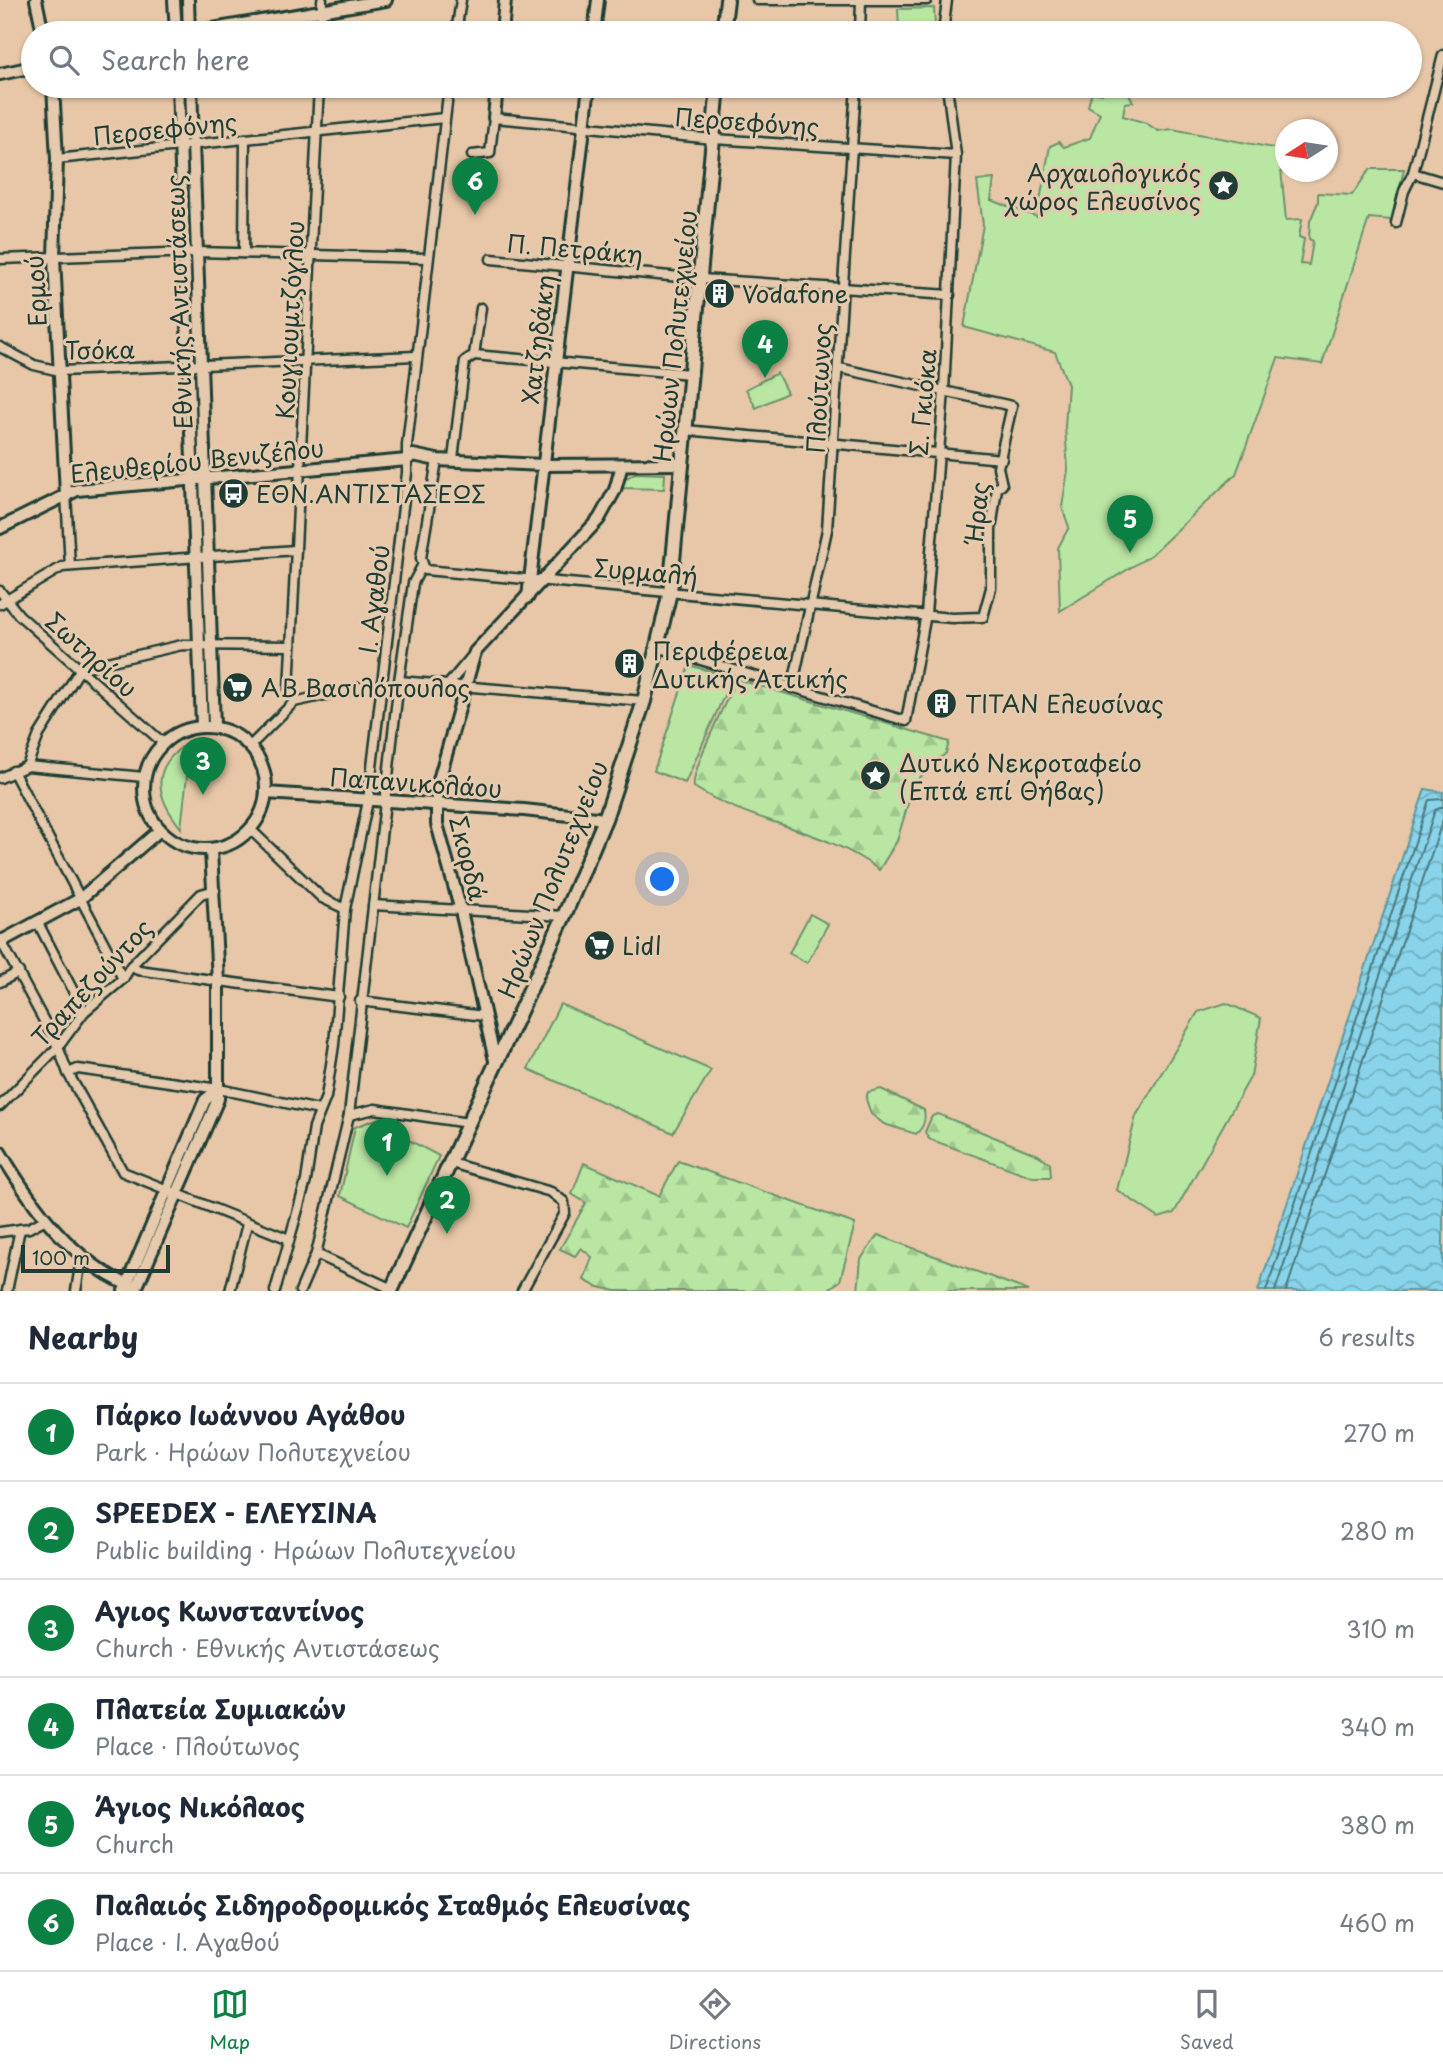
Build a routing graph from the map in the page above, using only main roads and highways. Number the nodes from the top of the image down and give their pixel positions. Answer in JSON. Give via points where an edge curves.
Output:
{"nodes":[{"id":1,"x":727,"y":0,"type":"edge"},
{"id":2,"x":724,"y":21,"type":"edge"},
{"id":3,"x":717,"y":98,"type":"edge"},
{"id":4,"x":391,"y":1290,"type":"edge"}],
"edges":[{"from":1,"to":2,"type":"main road"},
{"from":3,"to":4,"type":"main road","name":"Ηρώων Πολυτεχνείου","via":[[670,592],[643,701],[605,819],[564,916]]}]}
